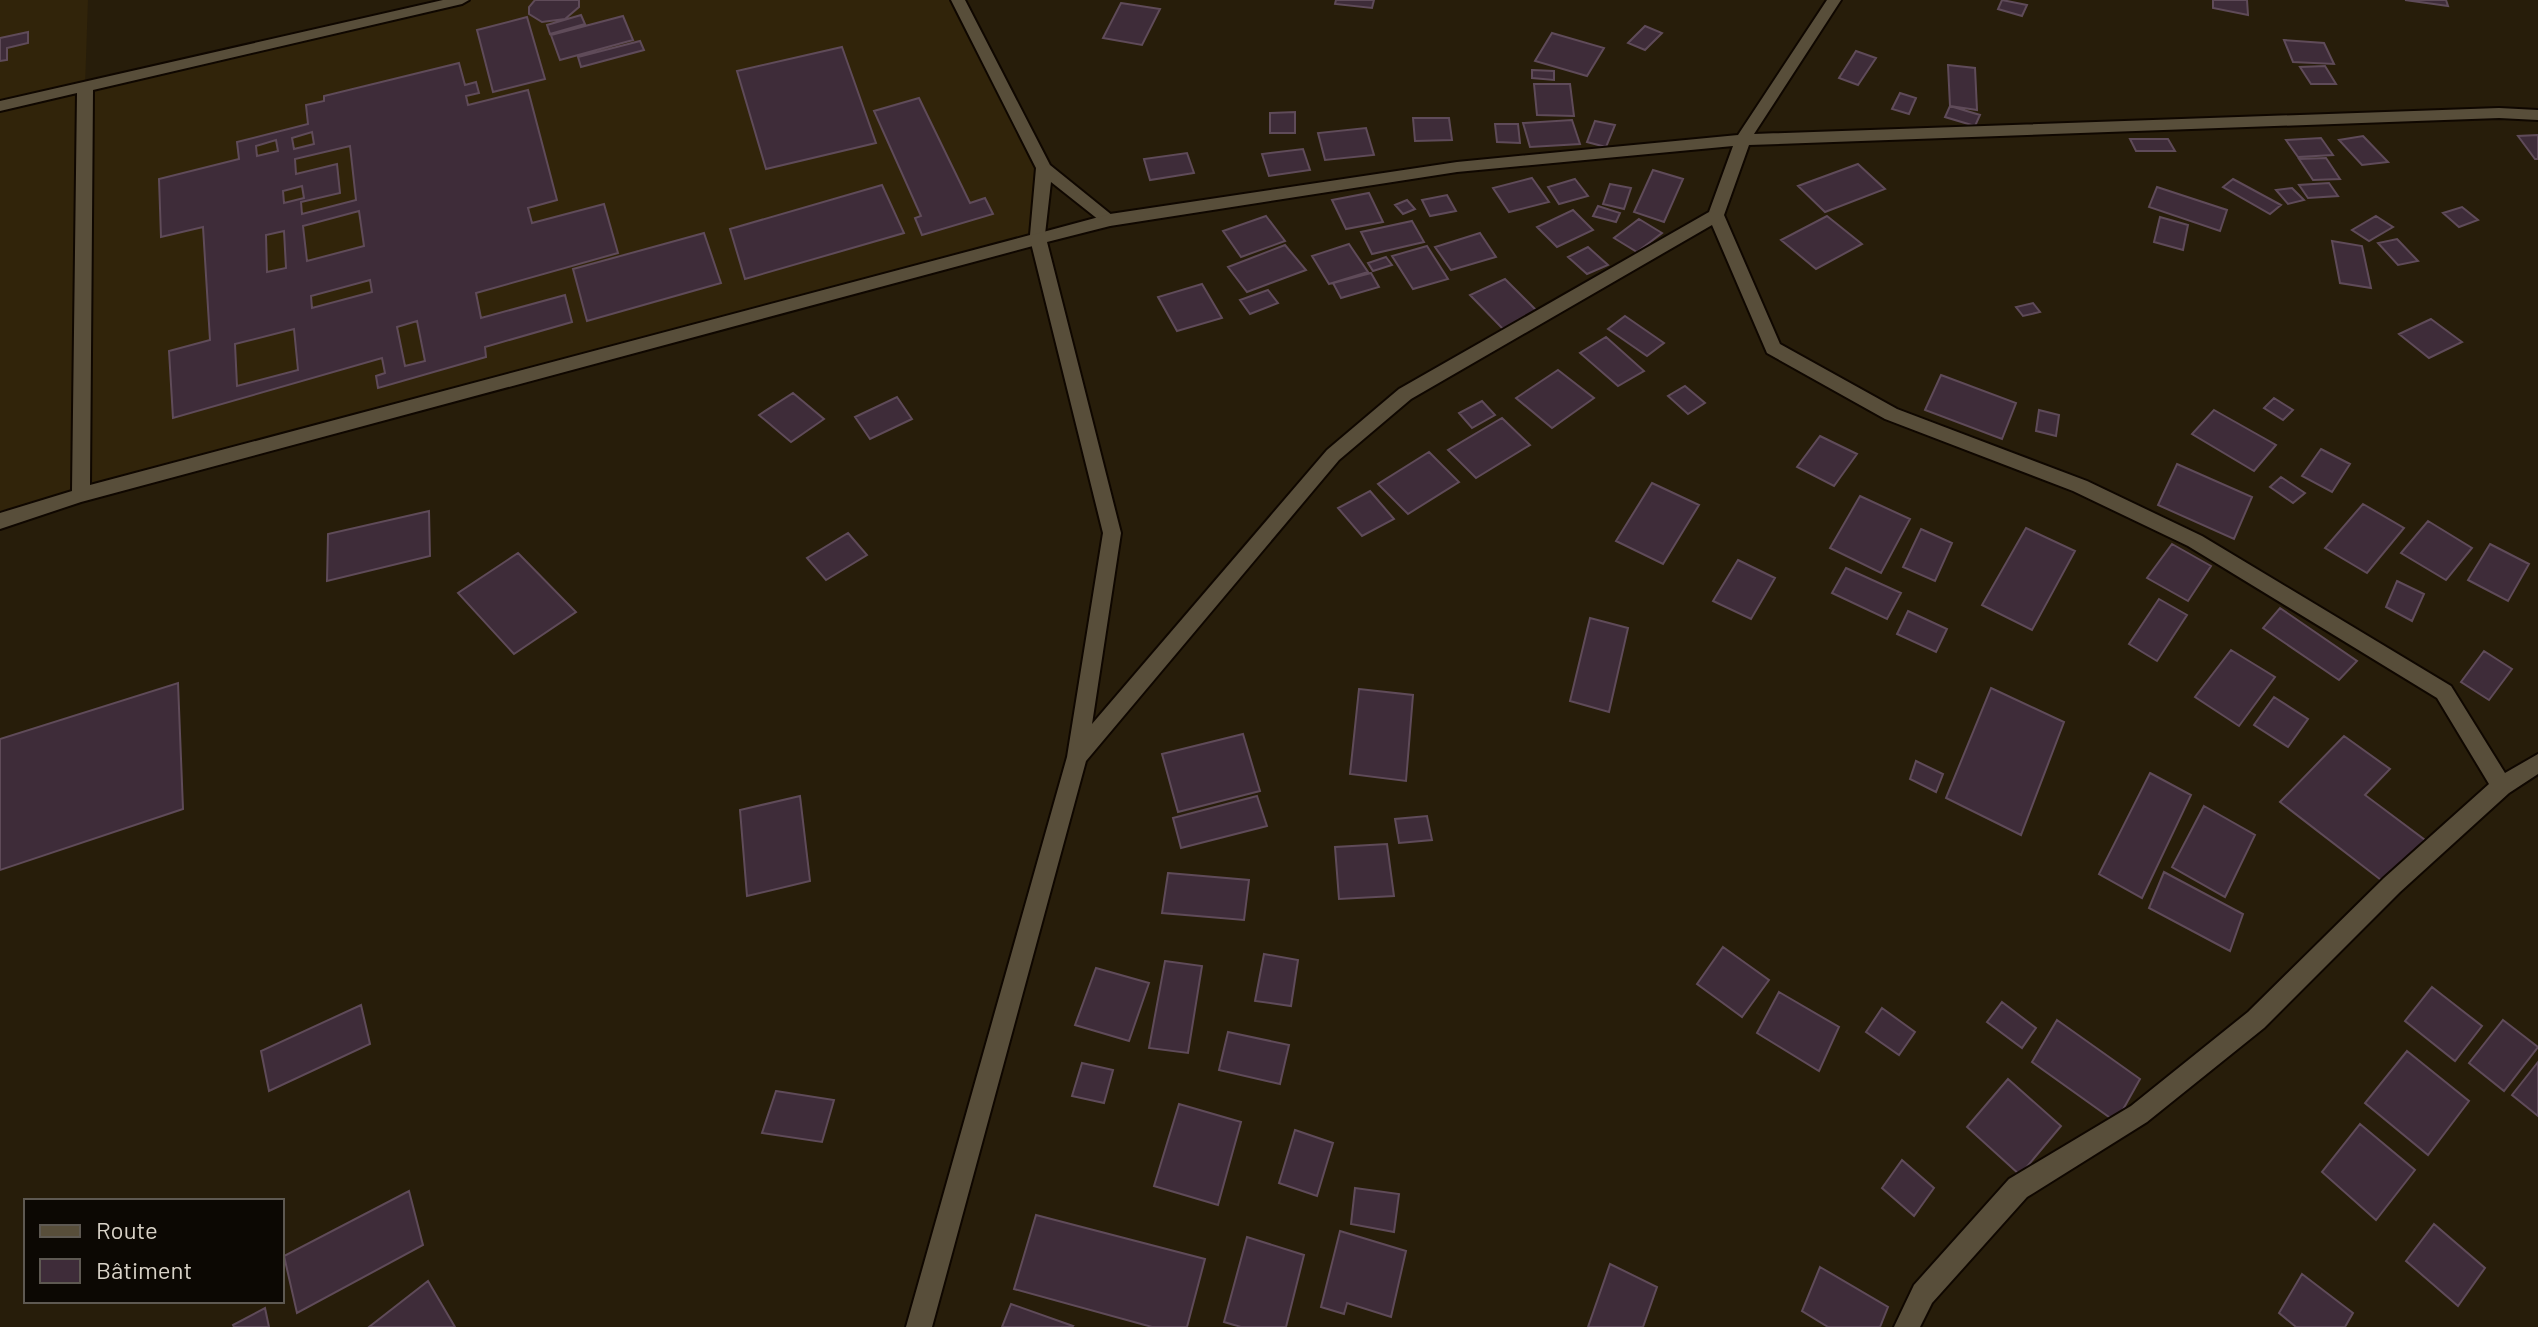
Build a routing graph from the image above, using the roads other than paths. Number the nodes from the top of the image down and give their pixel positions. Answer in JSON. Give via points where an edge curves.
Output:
{"nodes":[{"id":1,"x":462,"y":0,"type":"edge"},
{"id":2,"x":958,"y":0,"type":"edge"},
{"id":3,"x":1834,"y":0,"type":"edge"},
{"id":4,"x":85,"y":87,"type":"junction"},
{"id":5,"x":0,"y":106,"type":"edge"},
{"id":6,"x":2538,"y":115,"type":"edge"},
{"id":7,"x":1743,"y":140,"type":"junction"},
{"id":8,"x":1044,"y":168,"type":"junction"},
{"id":9,"x":1716,"y":215,"type":"junction"},
{"id":10,"x":1110,"y":220,"type":"junction"},
{"id":11,"x":1038,"y":239,"type":"junction"},
{"id":12,"x":81,"y":495,"type":"junction"},
{"id":13,"x":0,"y":521,"type":"edge"},
{"id":14,"x":1077,"y":757,"type":"junction"},
{"id":15,"x":2538,"y":763,"type":"edge"},
{"id":16,"x":2502,"y":786,"type":"junction"},
{"id":17,"x":919,"y":1327,"type":"edge"},
{"id":18,"x":1907,"y":1327,"type":"edge"}],
"edges":[{"from":1,"to":4,"type":"street"},
{"from":2,"to":8,"type":"street"},
{"from":3,"to":7,"type":"street"},
{"from":4,"to":5,"type":"street"},
{"from":4,"to":12,"type":"street"},
{"from":6,"to":7,"type":"street"},
{"from":7,"to":9,"type":"street"},
{"from":7,"to":10,"type":"street","via":[[1457,167]]},
{"from":8,"to":10,"type":"street"},
{"from":8,"to":11,"type":"street"},
{"from":9,"to":14,"type":"street","via":[[1405,394],[1333,455]]},
{"from":9,"to":16,"type":"street","via":[[1773,348],[1891,414],[2080,486],[2236,565],[2444,692]]},
{"from":10,"to":11,"type":"street"},
{"from":11,"to":12,"type":"street"},
{"from":11,"to":14,"type":"street","via":[[1112,533]]},
{"from":12,"to":13,"type":"street"},
{"from":14,"to":17,"type":"street"},
{"from":15,"to":16,"type":"street"},
{"from":16,"to":18,"type":"street","via":[[2392,885],[2256,1020],[2139,1114],[2018,1188],[1923,1294]]}]}
